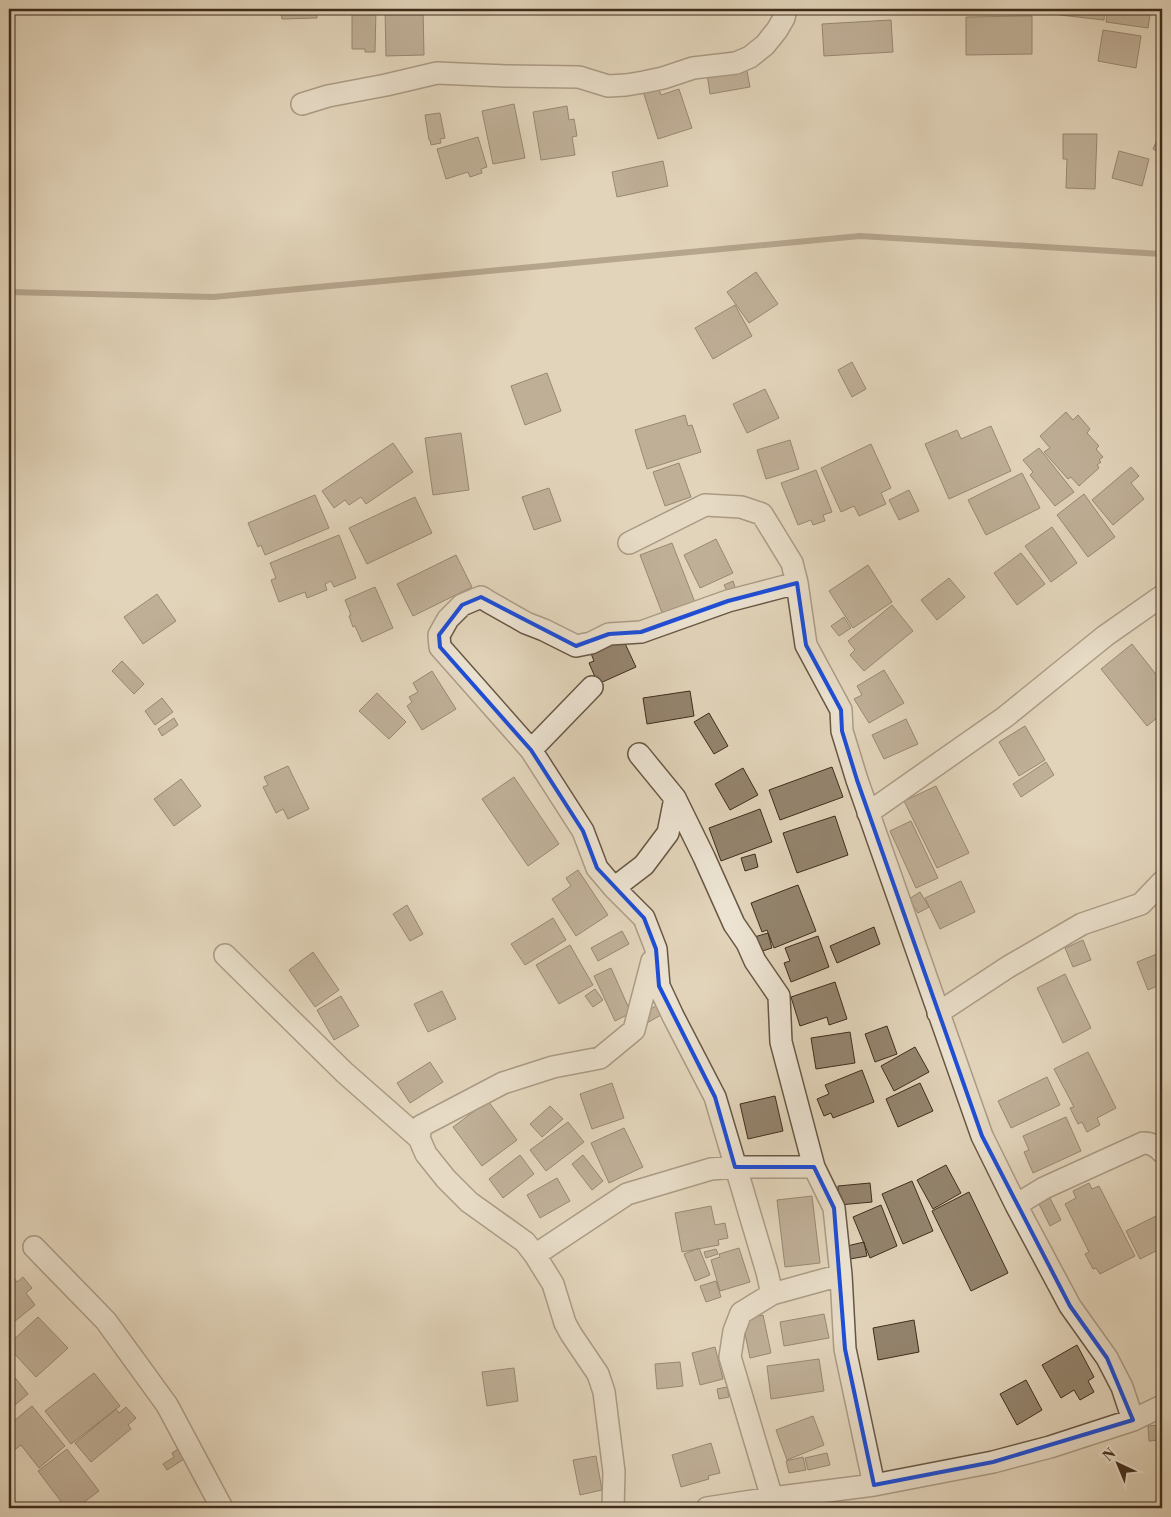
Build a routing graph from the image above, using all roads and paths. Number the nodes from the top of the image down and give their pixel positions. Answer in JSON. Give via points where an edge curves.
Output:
{"nodes":[{"id":1,"x":786,"y":9,"type":"edge"},
{"id":2,"x":302,"y":104,"type":"dead end"},
{"id":3,"x":629,"y":543,"type":"dead end"},
{"id":4,"x":797,"y":583,"type":"junction"},
{"id":5,"x":1162,"y":596,"type":"edge"},
{"id":6,"x":592,"y":687,"type":"dead end"},
{"id":7,"x":531,"y":750,"type":"junction"},
{"id":8,"x":640,"y":754,"type":"dead end"},
{"id":9,"x":676,"y":798,"type":"junction"},
{"id":10,"x":868,"y":813,"type":"junction"},
{"id":11,"x":1162,"y":882,"type":"edge"},
{"id":12,"x":614,"y":888,"type":"junction"},
{"id":13,"x":656,"y":949,"type":"junction"},
{"id":14,"x":226,"y":954,"type":"dead end"},
{"id":15,"x":938,"y":1013,"type":"junction"},
{"id":16,"x":419,"y":1138,"type":"junction"},
{"id":17,"x":1162,"y":1152,"type":"edge"},
{"id":18,"x":735,"y":1167,"type":"junction"},
{"id":19,"x":814,"y":1167,"type":"junction"},
{"id":20,"x":1016,"y":1205,"type":"junction"},
{"id":21,"x":34,"y":1247,"type":"dead end"},
{"id":22,"x":535,"y":1255,"type":"junction"},
{"id":23,"x":842,"y":1274,"type":"junction"},
{"id":24,"x":772,"y":1294,"type":"junction"},
{"id":25,"x":1162,"y":1406,"type":"edge"},
{"id":26,"x":1133,"y":1420,"type":"junction"},
{"id":27,"x":874,"y":1485,"type":"junction"},
{"id":28,"x":772,"y":1498,"type":"junction"},
{"id":29,"x":222,"y":1508,"type":"edge"},
{"id":30,"x":613,"y":1508,"type":"edge"},
{"id":31,"x":707,"y":1508,"type":"edge"}],
"edges":[{"from":1,"to":2,"type":"street","via":[[777,30],[750,57],[736,63],[693,68],[644,82],[608,86],[578,77],[438,73]]},
{"from":3,"to":4,"type":"street","via":[[704,505],[741,508],[762,514],[792,563]]},
{"from":4,"to":7,"type":"street","via":[[728,601],[641,632],[609,634],[591,644],[576,646],[481,597],[462,605],[448,619],[439,635],[440,646]]},
{"from":4,"to":10,"type":"street","via":[[806,645],[841,710],[842,731]]},
{"from":5,"to":10,"type":"street","via":[[1105,636],[1005,717]]},
{"from":6,"to":7,"type":"street"},
{"from":7,"to":12,"type":"street","via":[[583,831],[597,868]]},
{"from":8,"to":9,"type":"street"},
{"from":9,"to":12,"type":"street","via":[[668,833],[644,865]]},
{"from":9,"to":19,"type":"street","via":[[734,924],[779,996],[781,1042]]},
{"from":10,"to":15,"type":"street"},
{"from":11,"to":15,"type":"street","via":[[1141,904],[1082,924]]},
{"from":12,"to":13,"type":"street","via":[[644,918]]},
{"from":13,"to":16,"type":"street","via":[[634,1030],[600,1058],[553,1067],[503,1083],[421,1126]]},
{"from":13,"to":18,"type":"street","via":[[659,986],[715,1097]]},
{"from":14,"to":16,"type":"street","via":[[345,1073]]},
{"from":15,"to":20,"type":"street","via":[[982,1136]]},
{"from":16,"to":22,"type":"street","via":[[426,1154],[446,1180],[469,1202],[525,1242]]},
{"from":17,"to":20,"type":"street","via":[[1150,1143],[1143,1143],[1044,1188]]},
{"from":18,"to":19,"type":"street"},
{"from":18,"to":22,"type":"street","via":[[711,1169],[627,1194]]},
{"from":18,"to":24,"type":"street"},
{"from":19,"to":23,"type":"street","via":[[834,1208]]},
{"from":20,"to":26,"type":"street","via":[[1070,1306],[1107,1358],[1122,1387]]},
{"from":21,"to":29,"type":"street","via":[[106,1321],[167,1404]]},
{"from":22,"to":30,"type":"street","via":[[553,1284],[565,1323],[598,1374],[604,1392],[614,1472]]},
{"from":23,"to":24,"type":"street"},
{"from":23,"to":27,"type":"street","via":[[845,1349]]},
{"from":24,"to":28,"type":"street","via":[[741,1313],[730,1357]]},
{"from":25,"to":26,"type":"street"},
{"from":26,"to":27,"type":"street","via":[[993,1462]]},
{"from":27,"to":28,"type":"street"},
{"from":28,"to":31,"type":"street"}]}
